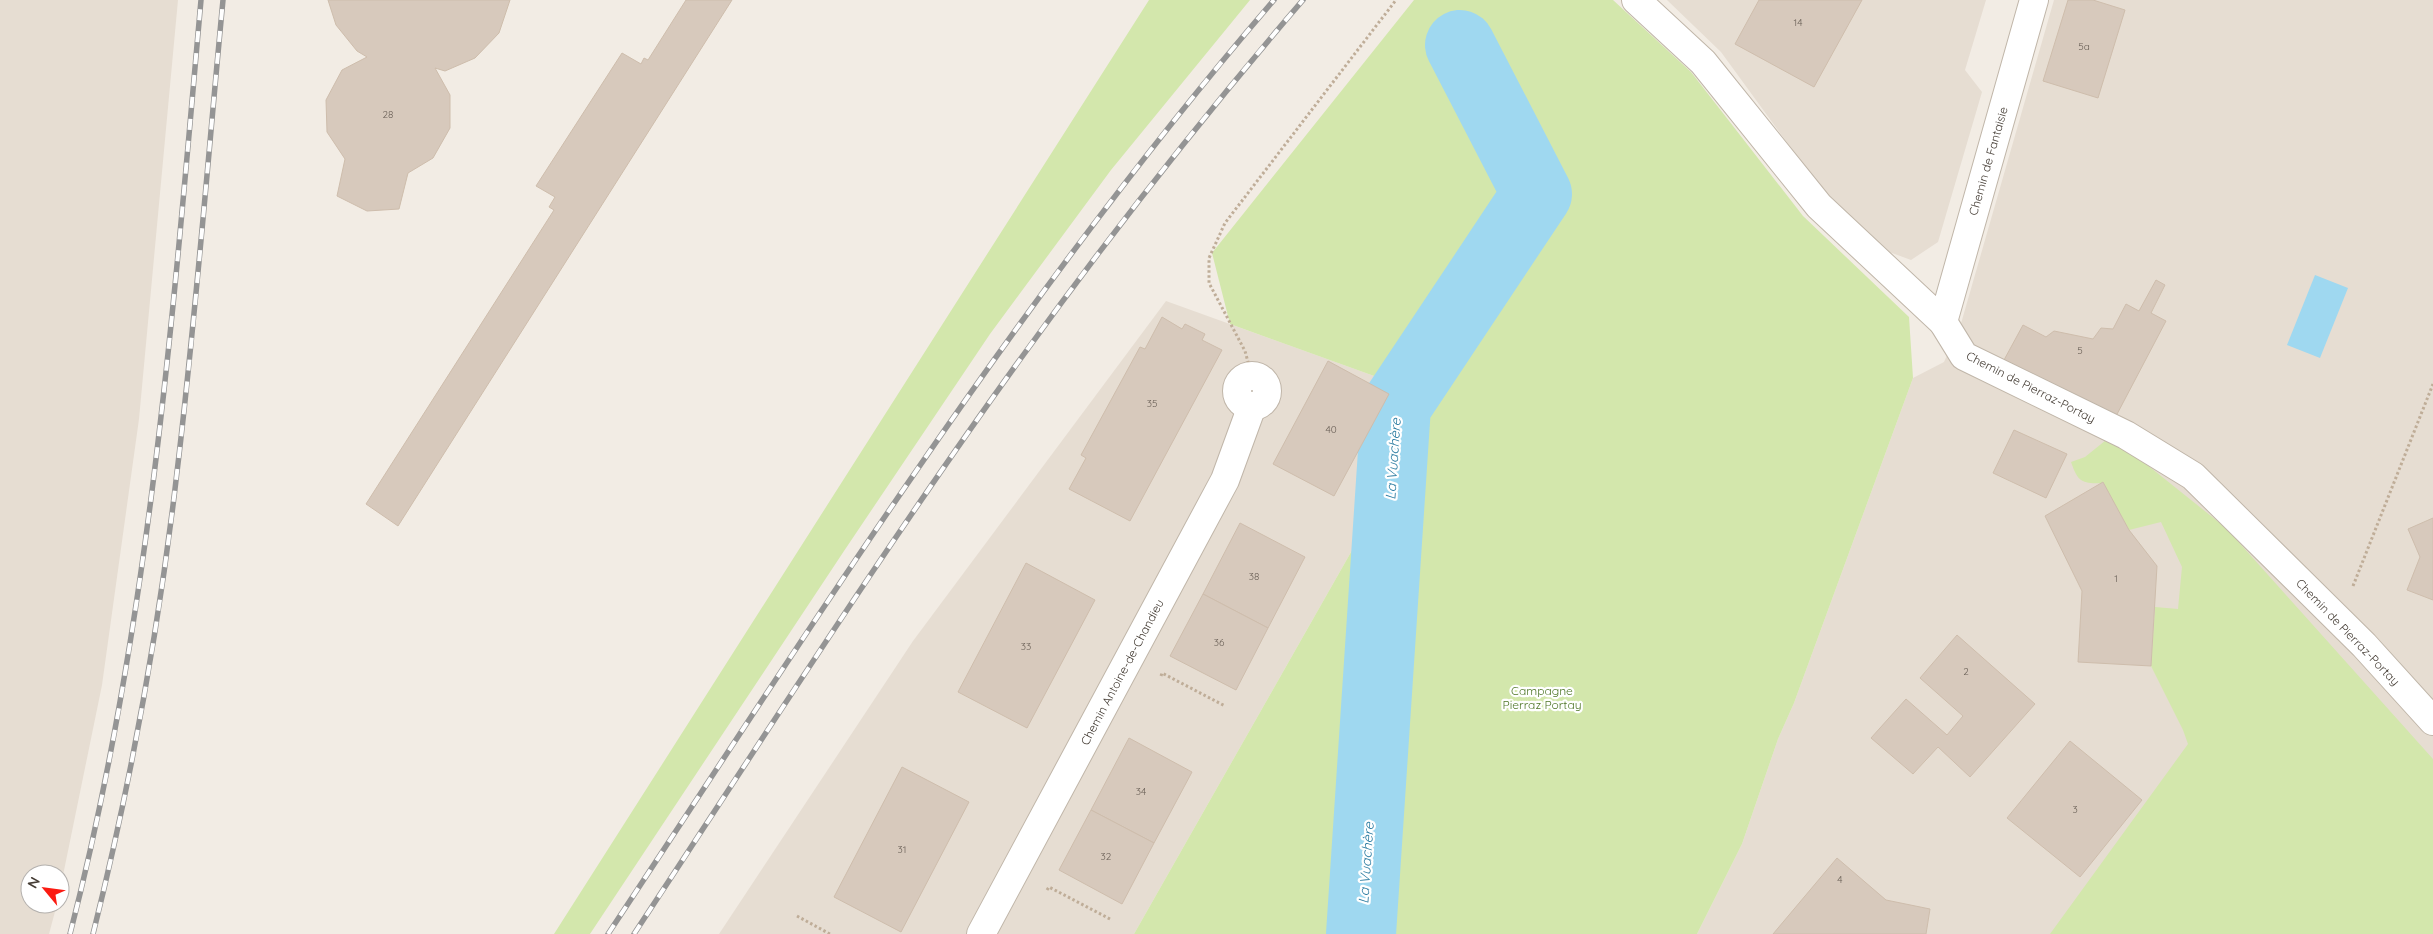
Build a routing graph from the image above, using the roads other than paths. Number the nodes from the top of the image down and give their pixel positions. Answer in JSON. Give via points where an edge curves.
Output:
{"nodes":[{"id":1,"x":1636,"y":0,"type":"edge"},
{"id":2,"x":2034,"y":0,"type":"edge"},
{"id":3,"x":1943,"y":322,"type":"junction"},
{"id":4,"x":1251,"y":376,"type":"road end"},
{"id":5,"x":2433,"y":721,"type":"edge"},
{"id":6,"x":981,"y":934,"type":"edge"}],
"edges":[{"from":1,"to":3,"type":"street","name":"Chemin de Pierraz-Portay","via":[[1703,62],[1819,206]]},
{"from":2,"to":3,"type":"street","name":"Chemin de Fantaisie"},
{"from":3,"to":5,"type":"street","name":"Chemin de Pierraz-Portay","via":[[1964,356],[2126,435],[2193,476],[2364,645]]},
{"from":4,"to":6,"type":"street","name":"Chemin Antoine-de-Chandieu","via":[[1260,378],[1266,386],[1266,395],[1261,403],[1252,406],[1225,480]]}]}
